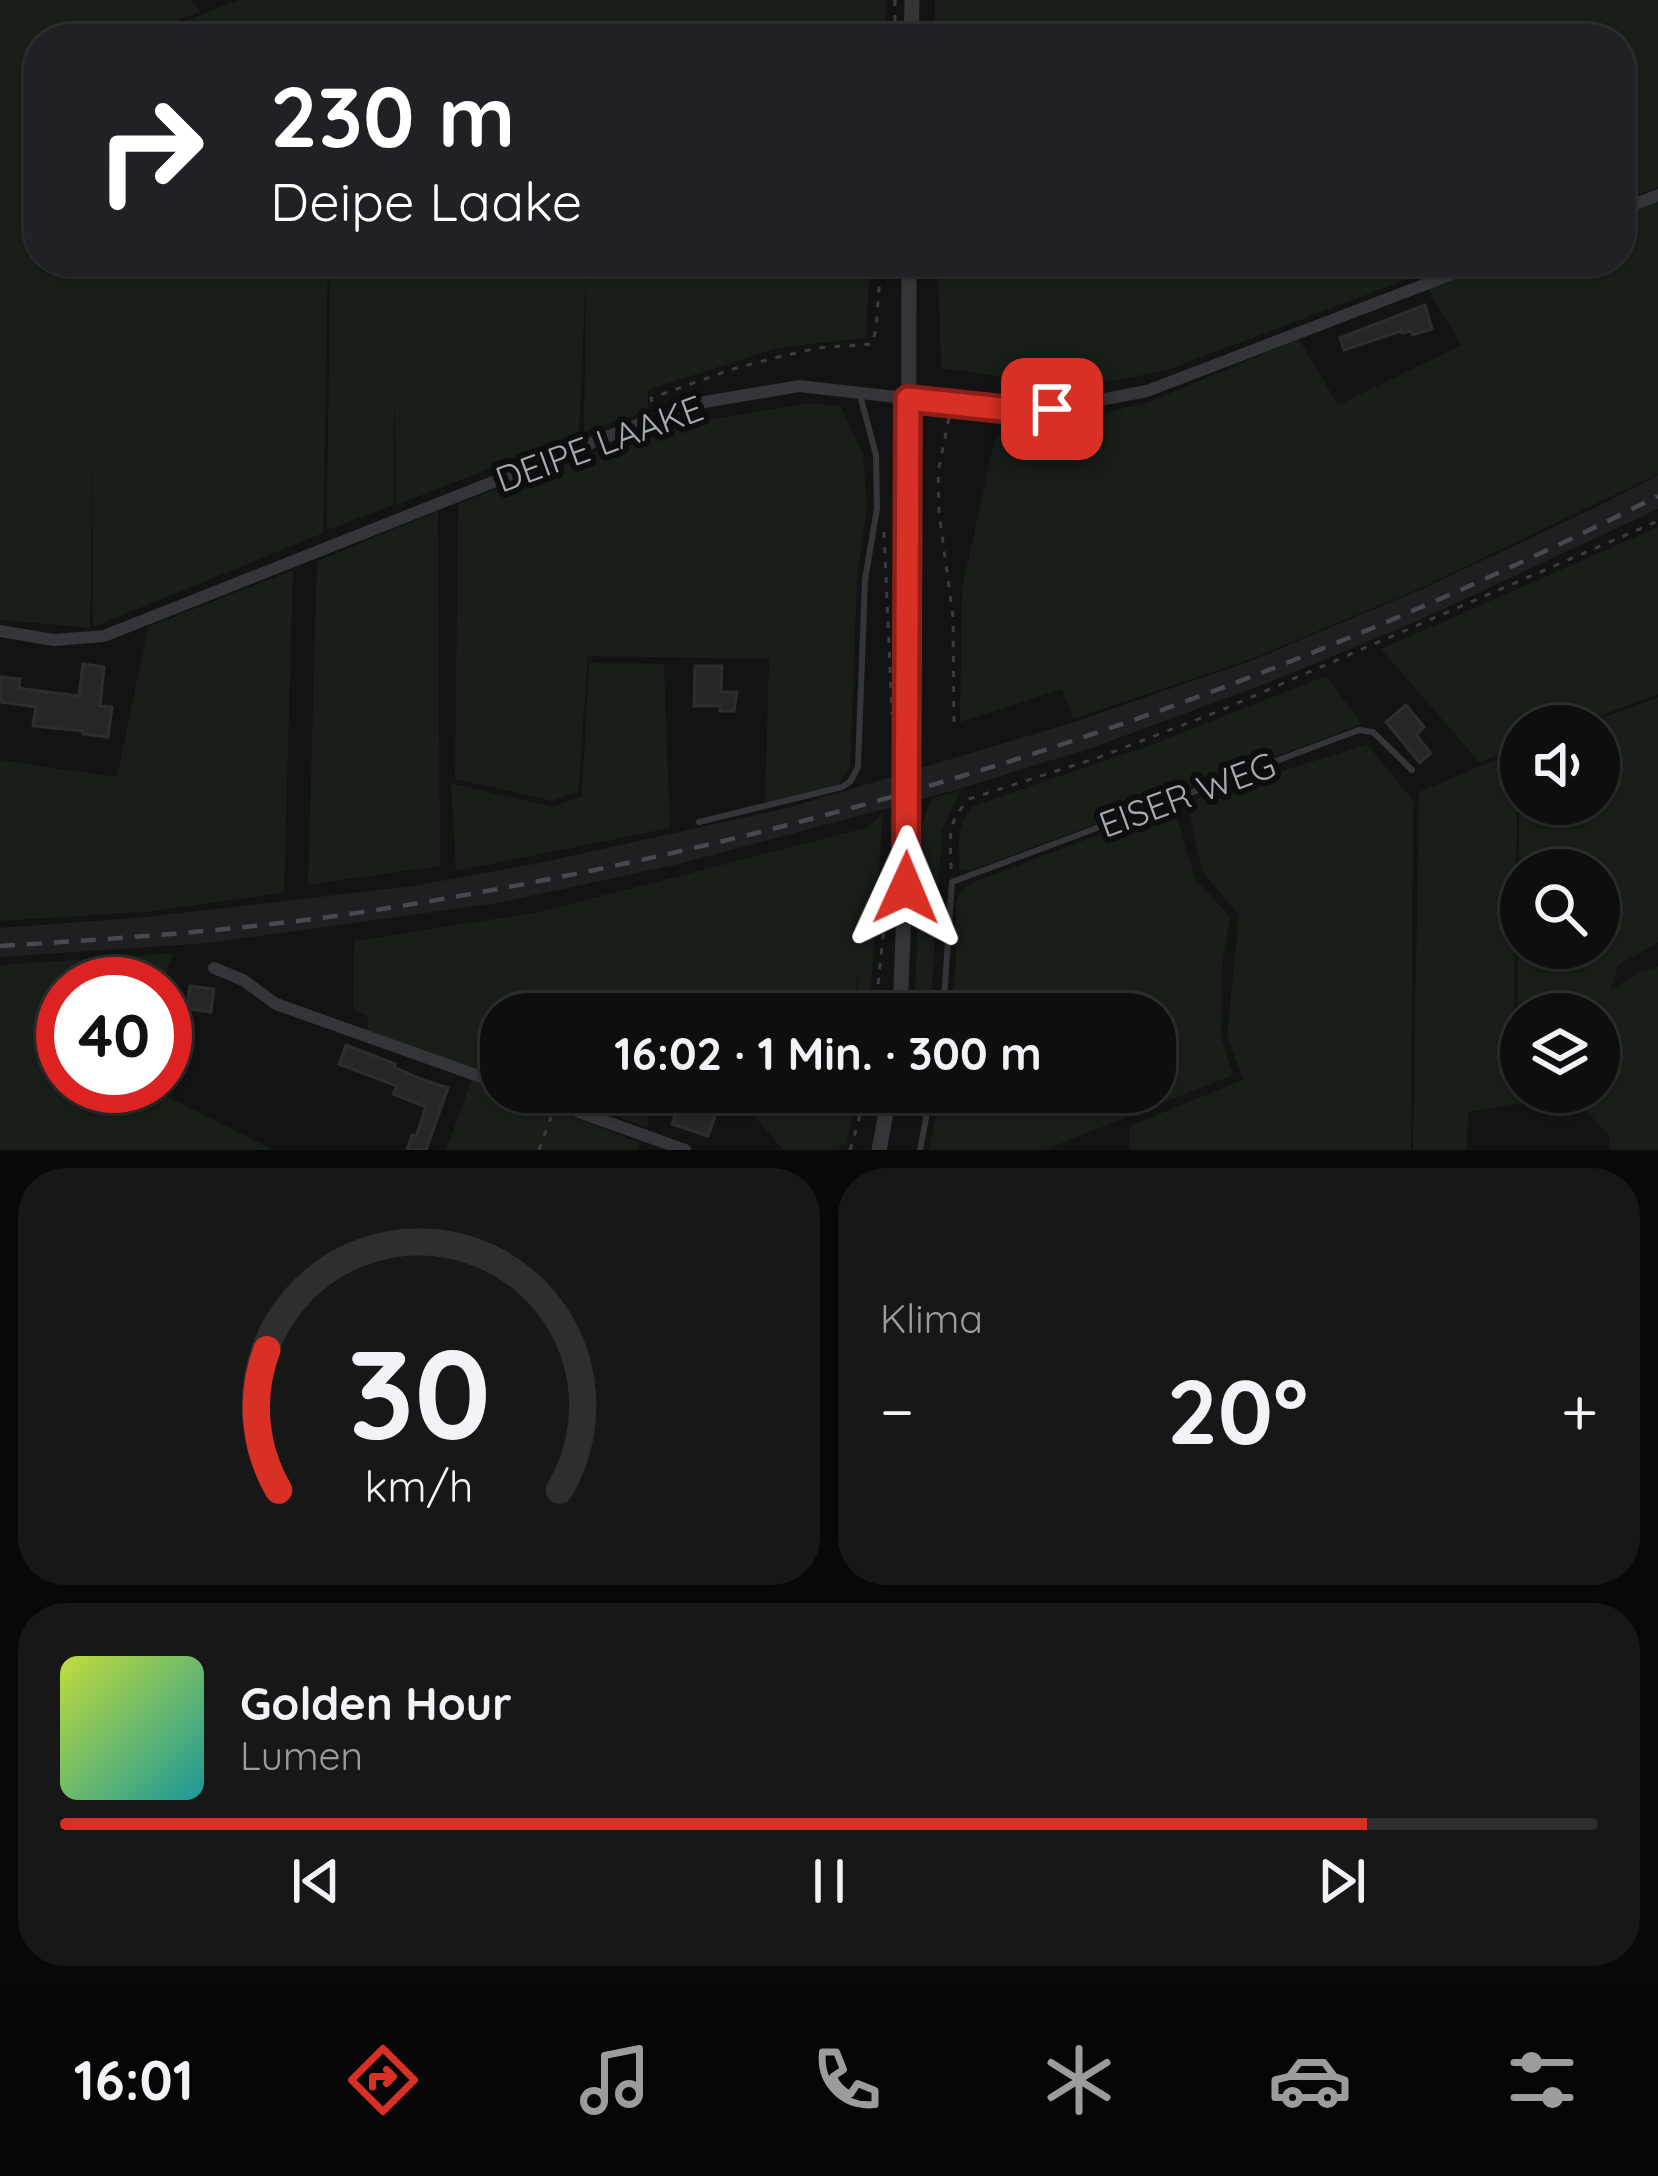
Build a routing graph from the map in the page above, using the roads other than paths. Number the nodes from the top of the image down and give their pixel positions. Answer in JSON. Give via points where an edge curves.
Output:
{"nodes":[{"id":1,"x":909,"y":276,"type":"edge"},
{"id":2,"x":1447,"y":276,"type":"edge"},
{"id":3,"x":860,"y":394,"type":"junction"},
{"id":4,"x":908,"y":399,"type":"junction"},
{"id":5,"x":0,"y":631,"type":"edge"},
{"id":6,"x":1412,"y":770,"type":"dead end"},
{"id":7,"x":699,"y":822,"type":"dead end"},
{"id":8,"x":214,"y":968,"type":"dead end"},
{"id":9,"x":901,"y":993,"type":"edge"},
{"id":10,"x":944,"y":993,"type":"edge"},
{"id":11,"x":480,"y":1077,"type":"edge"},
{"id":12,"x":581,"y":1113,"type":"edge"},
{"id":13,"x":886,"y":1113,"type":"edge"},
{"id":14,"x":927,"y":1113,"type":"edge"},
{"id":15,"x":685,"y":1150,"type":"edge"},
{"id":16,"x":879,"y":1150,"type":"edge"},
{"id":17,"x":920,"y":1150,"type":"edge"}],
"edges":[{"from":1,"to":4,"type":"street"},
{"from":2,"to":4,"type":"street","name":"DEIPE LAAKE","via":[[1147,391],[1052,409]]},
{"from":3,"to":4,"type":"street","name":"DEIPE LAAKE"},
{"from":3,"to":5,"type":"street","name":"DEIPE LAAKE","via":[[799,386],[699,403],[104,636],[54,640]]},
{"from":3,"to":7,"type":"lane","via":[[876,455],[877,508],[865,580],[855,775],[842,787]]},
{"from":4,"to":9,"type":"street","bridge":true},
{"from":6,"to":10,"type":"lane","name":"EISER WEG","via":[[1373,732],[1359,730],[952,882]]},
{"from":8,"to":11,"type":"street","via":[[276,1004]]},
{"from":12,"to":15,"type":"street"},
{"from":13,"to":16,"type":"street"},
{"from":14,"to":17,"type":"lane"}]}
